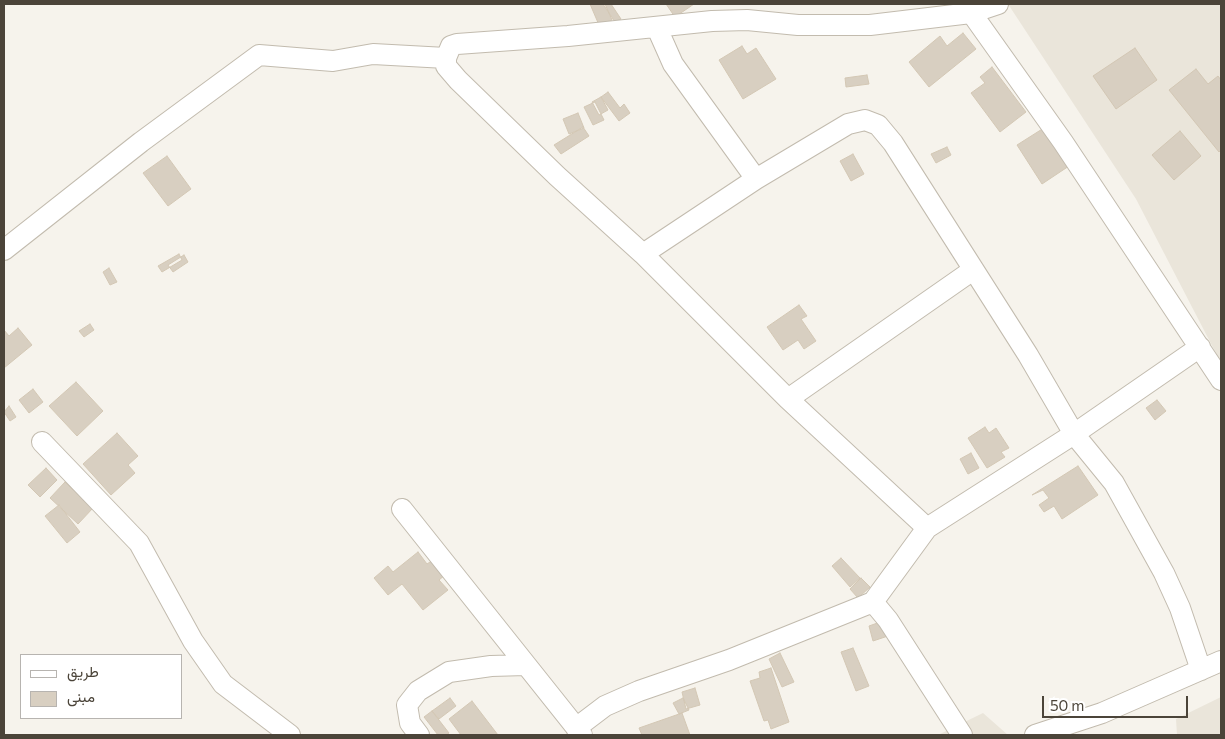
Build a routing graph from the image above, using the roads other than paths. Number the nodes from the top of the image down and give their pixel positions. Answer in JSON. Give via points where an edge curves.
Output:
{"nodes":[{"id":1,"x":998,"y":4,"type":"edge"},
{"id":2,"x":968,"y":8,"type":"edge"},
{"id":3,"x":707,"y":12,"type":"edge"},
{"id":4,"x":657,"y":28,"type":"junction"},
{"id":5,"x":446,"y":58,"type":"junction"},
{"id":6,"x":756,"y":179,"type":"junction"},
{"id":7,"x":4,"y":250,"type":"edge"},
{"id":8,"x":643,"y":254,"type":"junction"},
{"id":9,"x":973,"y":270,"type":"junction"},
{"id":10,"x":1200,"y":347,"type":"junction"},
{"id":11,"x":1221,"y":380,"type":"edge"},
{"id":12,"x":788,"y":399,"type":"junction"},
{"id":13,"x":1074,"y":434,"type":"junction"},
{"id":14,"x":42,"y":442,"type":"dead end"},
{"id":15,"x":402,"y":509,"type":"dead end"},
{"id":16,"x":927,"y":528,"type":"junction"},
{"id":17,"x":873,"y":602,"type":"junction"},
{"id":18,"x":1221,"y":661,"type":"edge"},
{"id":19,"x":526,"y":665,"type":"junction"},
{"id":20,"x":1202,"y":670,"type":"junction"},
{"id":21,"x":579,"y":732,"type":"edge"},
{"id":22,"x":290,"y":735,"type":"edge"},
{"id":23,"x":419,"y":735,"type":"edge"},
{"id":24,"x":962,"y":735,"type":"edge"},
{"id":25,"x":1035,"y":735,"type":"edge"}],
"edges":[{"from":1,"to":2,"type":"street"},
{"from":2,"to":3,"type":"street","via":[[870,25],[798,25]]},
{"from":2,"to":10,"type":"street","via":[[1063,142]]},
{"from":3,"to":4,"type":"street"},
{"from":4,"to":5,"type":"street","via":[[457,44],[451,46]]},
{"from":4,"to":6,"type":"street","via":[[674,64]]},
{"from":5,"to":7,"type":"street","via":[[373,54],[334,61],[259,55],[141,142]]},
{"from":5,"to":8,"type":"street","via":[[446,66],[458,80]]},
{"from":6,"to":8,"type":"street"},
{"from":6,"to":9,"type":"street","via":[[848,124],[865,120],[878,125],[893,143]]},
{"from":8,"to":12,"type":"street"},
{"from":9,"to":12,"type":"street"},
{"from":9,"to":13,"type":"street"},
{"from":10,"to":11,"type":"street"},
{"from":10,"to":13,"type":"street"},
{"from":12,"to":16,"type":"street"},
{"from":13,"to":16,"type":"street"},
{"from":13,"to":20,"type":"street","via":[[1114,483],[1164,573]]},
{"from":14,"to":22,"type":"street","via":[[139,543],[192,641],[223,684]]},
{"from":15,"to":19,"type":"street"},
{"from":16,"to":17,"type":"street"},
{"from":17,"to":21,"type":"street","via":[[729,660],[639,691],[606,706]]},
{"from":17,"to":24,"type":"street"},
{"from":18,"to":20,"type":"street"},
{"from":19,"to":21,"type":"street"},
{"from":19,"to":23,"type":"street","via":[[449,672],[418,691],[406,705],[410,723]]},
{"from":20,"to":25,"type":"street","via":[[1102,713]]}]}
